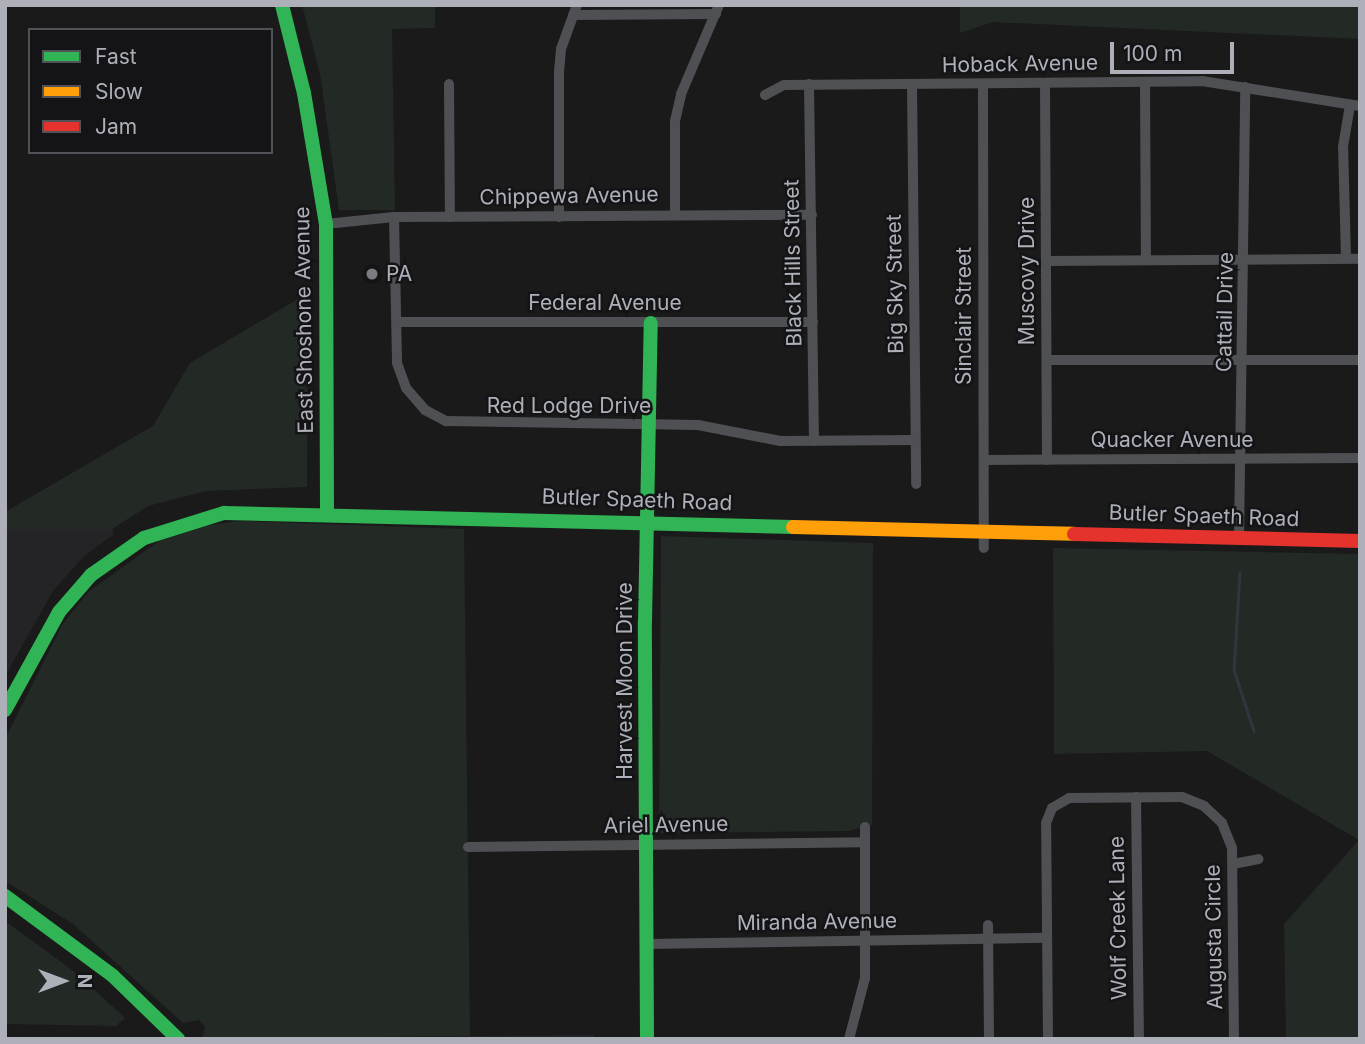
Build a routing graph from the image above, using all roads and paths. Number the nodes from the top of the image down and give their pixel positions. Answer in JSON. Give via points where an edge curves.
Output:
{"nodes":[{"id":1,"x":282,"y":5,"type":"edge"},
{"id":2,"x":717,"y":9,"type":"edge"},
{"id":3,"x":575,"y":10,"type":"edge"},
{"id":4,"x":1146,"y":82,"type":"junction"},
{"id":5,"x":1045,"y":83,"type":"junction"},
{"id":6,"x":449,"y":84,"type":"dead end"},
{"id":7,"x":809,"y":84,"type":"junction"},
{"id":8,"x":912,"y":84,"type":"junction"},
{"id":9,"x":983,"y":84,"type":"junction"},
{"id":10,"x":1245,"y":87,"type":"junction"},
{"id":11,"x":765,"y":95,"type":"dead end"},
{"id":12,"x":1355,"y":105,"type":"edge"},
{"id":13,"x":675,"y":214,"type":"junction"},
{"id":14,"x":813,"y":215,"type":"junction"},
{"id":15,"x":394,"y":217,"type":"junction"},
{"id":16,"x":450,"y":217,"type":"junction"},
{"id":17,"x":559,"y":217,"type":"junction"},
{"id":18,"x":326,"y":224,"type":"junction"},
{"id":19,"x":1346,"y":258,"type":"junction"},
{"id":20,"x":1360,"y":259,"type":"edge"},
{"id":21,"x":1146,"y":260,"type":"junction"},
{"id":22,"x":1246,"y":260,"type":"junction"},
{"id":23,"x":1046,"y":261,"type":"junction"},
{"id":24,"x":397,"y":322,"type":"junction"},
{"id":25,"x":813,"y":322,"type":"junction"},
{"id":26,"x":651,"y":323,"type":"junction"},
{"id":27,"x":1047,"y":360,"type":"junction"},
{"id":28,"x":1244,"y":360,"type":"junction"},
{"id":29,"x":1360,"y":360,"type":"edge"},
{"id":30,"x":650,"y":425,"type":"junction"},
{"id":31,"x":915,"y":440,"type":"junction"},
{"id":32,"x":814,"y":441,"type":"junction"},
{"id":33,"x":1360,"y":457,"type":"edge"},
{"id":34,"x":1241,"y":458,"type":"junction"},
{"id":35,"x":984,"y":460,"type":"junction"},
{"id":36,"x":1047,"y":460,"type":"junction"},
{"id":37,"x":916,"y":484,"type":"dead end"},
{"id":38,"x":327,"y":513,"type":"junction"},
{"id":39,"x":647,"y":521,"type":"junction"},
{"id":40,"x":985,"y":531,"type":"junction"},
{"id":41,"x":1239,"y":538,"type":"junction"},
{"id":42,"x":1360,"y":541,"type":"edge"},
{"id":43,"x":984,"y":548,"type":"dead end"},
{"id":44,"x":5,"y":710,"type":"edge"},
{"id":45,"x":1136,"y":797,"type":"junction"},
{"id":46,"x":865,"y":827,"type":"dead end"},
{"id":47,"x":865,"y":842,"type":"junction"},
{"id":48,"x":646,"y":844,"type":"junction"},
{"id":49,"x":468,"y":847,"type":"dead end"},
{"id":50,"x":1259,"y":859,"type":"dead end"},
{"id":51,"x":1233,"y":864,"type":"junction"},
{"id":52,"x":5,"y":896,"type":"edge"},
{"id":53,"x":988,"y":925,"type":"dead end"},
{"id":54,"x":1047,"y":938,"type":"junction"},
{"id":55,"x":865,"y":940,"type":"junction"},
{"id":56,"x":988,"y":940,"type":"junction"},
{"id":57,"x":646,"y":944,"type":"junction"},
{"id":58,"x":178,"y":1039,"type":"edge"},
{"id":59,"x":647,"y":1039,"type":"edge"},
{"id":60,"x":849,"y":1039,"type":"edge"},
{"id":61,"x":989,"y":1039,"type":"edge"},
{"id":62,"x":1048,"y":1039,"type":"edge"},
{"id":63,"x":1139,"y":1039,"type":"edge"},
{"id":64,"x":1234,"y":1039,"type":"edge"}],
"edges":[{"from":1,"to":18,"type":"main road","name":"East Shoshone Avenue","via":[[304,93]]},
{"from":2,"to":3,"type":"street"},
{"from":2,"to":13,"type":"street","via":[[681,94],[675,121]]},
{"from":3,"to":17,"type":"street","via":[[561,49],[559,72]]},
{"from":4,"to":5,"type":"street","name":"Hoback Avenue"},
{"from":4,"to":10,"type":"street","name":"Hoback Avenue"},
{"from":4,"to":21,"type":"street"},
{"from":5,"to":9,"type":"street","name":"Hoback Avenue"},
{"from":5,"to":23,"type":"street","name":"Muscovy Drive"},
{"from":6,"to":16,"type":"street"},
{"from":7,"to":8,"type":"street","name":"Hoback Avenue"},
{"from":7,"to":11,"type":"street","name":"Hoback Avenue","via":[[784,85]]},
{"from":7,"to":14,"type":"street","name":"Black Hills Street"},
{"from":8,"to":9,"type":"street","name":"Hoback Avenue"},
{"from":8,"to":31,"type":"street","name":"Big Sky Street"},
{"from":9,"to":35,"type":"street","name":"Sinclair Street"},
{"from":10,"to":12,"type":"street","name":"Hoback Avenue"},
{"from":10,"to":22,"type":"street","name":"Cattail Drive"},
{"from":12,"to":19,"type":"street","via":[[1343,147]]},
{"from":13,"to":14,"type":"street","name":"Chippewa Avenue"},
{"from":13,"to":17,"type":"street","name":"Chippewa Avenue"},
{"from":14,"to":25,"type":"street","name":"Black Hills Street"},
{"from":15,"to":16,"type":"street","name":"Chippewa Avenue"},
{"from":15,"to":18,"type":"street","name":"Chippewa Avenue"},
{"from":15,"to":24,"type":"street","name":"Red Lodge Drive"},
{"from":16,"to":17,"type":"street","name":"Chippewa Avenue"},
{"from":18,"to":38,"type":"main road","name":"East Shoshone Avenue"},
{"from":19,"to":20,"type":"street"},
{"from":19,"to":22,"type":"street"},
{"from":21,"to":22,"type":"street"},
{"from":21,"to":23,"type":"street"},
{"from":22,"to":28,"type":"street","name":"Cattail Drive"},
{"from":23,"to":27,"type":"street","name":"Muscovy Drive"},
{"from":24,"to":26,"type":"street","name":"Federal Avenue"},
{"from":24,"to":30,"type":"street","name":"Red Lodge Drive","via":[[397,363],[406,388],[425,410],[446,421]]},
{"from":25,"to":26,"type":"street","name":"Federal Avenue"},
{"from":25,"to":32,"type":"street","name":"Black Hills Street"},
{"from":26,"to":30,"type":"main road","name":"Harvest Moon Drive"},
{"from":27,"to":28,"type":"street"},
{"from":27,"to":36,"type":"street","name":"Muscovy Drive"},
{"from":28,"to":29,"type":"street"},
{"from":28,"to":34,"type":"street","name":"Cattail Drive"},
{"from":30,"to":32,"type":"street","name":"Red Lodge Drive","via":[[698,425],[780,441]]},
{"from":30,"to":39,"type":"main road","name":"Harvest Moon Drive"},
{"from":31,"to":32,"type":"street","name":"Red Lodge Drive"},
{"from":31,"to":37,"type":"street","name":"Big Sky Street"},
{"from":33,"to":34,"type":"street","name":"Quacker Avenue"},
{"from":34,"to":36,"type":"street","name":"Quacker Avenue"},
{"from":34,"to":41,"type":"street","name":"Cattail Drive"},
{"from":35,"to":36,"type":"street","name":"Quacker Avenue"},
{"from":35,"to":40,"type":"street","name":"Sinclair Street"},
{"from":38,"to":39,"type":"main road","name":"Butler Spaeth Road"},
{"from":38,"to":44,"type":"main road","name":"Butler Spaeth Road","via":[[224,513],[144,538],[76,590],[45,634]]},
{"from":39,"to":40,"type":"main road","name":"Butler Spaeth Road"},
{"from":39,"to":48,"type":"main road","name":"Harvest Moon Drive"},
{"from":40,"to":41,"type":"main road","name":"Butler Spaeth Road"},
{"from":40,"to":43,"type":"street","name":"Sinclair Street"},
{"from":41,"to":42,"type":"main road","name":"Butler Spaeth Road"},
{"from":45,"to":51,"type":"street","name":"Augusta Circle","via":[[1182,797],[1204,806],[1222,823]]},
{"from":45,"to":54,"type":"street","name":"Augusta Circle","via":[[1069,798],[1052,808],[1046,823]]},
{"from":45,"to":63,"type":"street","name":"Wolf Creek Lane"},
{"from":46,"to":47,"type":"street"},
{"from":47,"to":48,"type":"street","name":"Ariel Avenue"},
{"from":47,"to":55,"type":"street"},
{"from":48,"to":49,"type":"street","name":"Ariel Avenue"},
{"from":48,"to":57,"type":"main road","name":"Harvest Moon Drive"},
{"from":50,"to":51,"type":"street"},
{"from":51,"to":64,"type":"street","name":"Augusta Circle"},
{"from":52,"to":58,"type":"main road","via":[[113,976]]},
{"from":53,"to":56,"type":"street"},
{"from":54,"to":56,"type":"street","name":"Miranda Avenue"},
{"from":54,"to":62,"type":"street"},
{"from":55,"to":56,"type":"street","name":"Miranda Avenue"},
{"from":55,"to":57,"type":"street","name":"Miranda Avenue"},
{"from":55,"to":60,"type":"street","via":[[865,978]]},
{"from":56,"to":61,"type":"street"},
{"from":57,"to":59,"type":"main road","name":"Harvest Moon Drive"}]}
